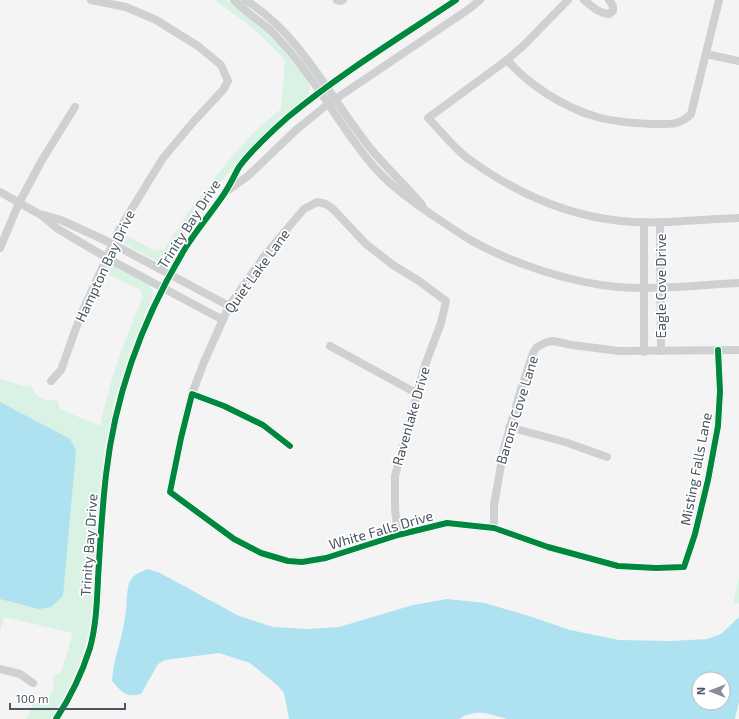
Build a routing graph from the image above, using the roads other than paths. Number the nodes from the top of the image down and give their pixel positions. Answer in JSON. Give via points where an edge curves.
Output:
{"nodes":[{"id":1,"x":91,"y":0,"type":"edge"},
{"id":2,"x":234,"y":0,"type":"edge"},
{"id":3,"x":246,"y":0,"type":"edge"},
{"id":4,"x":456,"y":0,"type":"edge"},
{"id":5,"x":480,"y":0,"type":"edge"},
{"id":6,"x":568,"y":0,"type":"edge"},
{"id":7,"x":584,"y":0,"type":"edge"},
{"id":8,"x":609,"y":0,"type":"edge"},
{"id":9,"x":718,"y":0,"type":"edge"},
{"id":10,"x":706,"y":54,"type":"junction"},
{"id":11,"x":507,"y":60,"type":"junction"},
{"id":12,"x":739,"y":61,"type":"edge"},
{"id":13,"x":323,"y":89,"type":"junction"},
{"id":14,"x":332,"y":102,"type":"junction"},
{"id":15,"x":75,"y":107,"type":"dead end"},
{"id":16,"x":0,"y":192,"type":"edge"},
{"id":17,"x":225,"y":193,"type":"junction"},
{"id":18,"x":19,"y":203,"type":"junction"},
{"id":19,"x":41,"y":215,"type":"junction"},
{"id":20,"x":739,"y":218,"type":"edge"},
{"id":21,"x":644,"y":222,"type":"junction"},
{"id":22,"x":660,"y":222,"type":"junction"},
{"id":23,"x":113,"y":244,"type":"junction"},
{"id":24,"x":0,"y":248,"type":"edge"},
{"id":25,"x":106,"y":258,"type":"junction"},
{"id":26,"x":170,"y":274,"type":"junction"},
{"id":27,"x":739,"y":283,"type":"edge"},
{"id":28,"x":163,"y":287,"type":"junction"},
{"id":29,"x":644,"y":287,"type":"junction"},
{"id":30,"x":661,"y":287,"type":"junction"},
{"id":31,"x":446,"y":301,"type":"joint"},
{"id":32,"x":229,"y":306,"type":"junction"},
{"id":33,"x":223,"y":320,"type":"junction"},
{"id":34,"x":330,"y":346,"type":"dead end"},
{"id":35,"x":718,"y":350,"type":"junction"},
{"id":36,"x":739,"y":350,"type":"edge"},
{"id":37,"x":661,"y":351,"type":"junction"},
{"id":38,"x":644,"y":352,"type":"junction"},
{"id":39,"x":52,"y":381,"type":"dead end"},
{"id":40,"x":192,"y":394,"type":"junction"},
{"id":41,"x":418,"y":394,"type":"junction"},
{"id":42,"x":509,"y":427,"type":"junction"},
{"id":43,"x":290,"y":446,"type":"dead end"},
{"id":44,"x":607,"y":457,"type":"dead end"},
{"id":45,"x":170,"y":492,"type":"joint"},
{"id":46,"x":494,"y":528,"type":"junction"},
{"id":47,"x":398,"y":535,"type":"junction"},
{"id":48,"x":684,"y":567,"type":"joint"},
{"id":49,"x":0,"y":669,"type":"edge"},
{"id":50,"x":33,"y":683,"type":"dead end"},
{"id":51,"x":56,"y":719,"type":"edge"}],
"edges":[{"from":1,"to":23,"type":"street","name":"Hampton Bay Drive","via":[[126,7],[156,20],[198,46],[221,65],[228,81],[163,158]]},
{"from":2,"to":13,"type":"street","via":[[277,37]]},
{"from":3,"to":13,"type":"street","via":[[270,19],[297,47],[315,70]]},
{"from":4,"to":13,"type":"street","name":"Trinity Bay Drive"},
{"from":5,"to":14,"type":"street","name":"Trinity Bay Drive"},
{"from":6,"to":11,"type":"street"},
{"from":7,"to":8,"type":"street","via":[[602,14],[613,11]]},
{"from":9,"to":10,"type":"street"},
{"from":10,"to":11,"type":"street","via":[[691,114],[686,120],[668,124],[597,117],[571,107],[528,81]]},
{"from":10,"to":12,"type":"street"},
{"from":11,"to":21,"type":"street","via":[[428,118],[465,157],[527,194],[598,217]]},
{"from":13,"to":14,"type":"street"},
{"from":13,"to":17,"type":"street","name":"Trinity Bay Drive","via":[[263,141],[240,166]]},
{"from":14,"to":17,"type":"street","name":"Trinity Bay Drive"},
{"from":14,"to":29,"type":"street","via":[[350,138],[391,184],[426,211],[475,242],[529,266],[591,284]]},
{"from":15,"to":18,"type":"street"},
{"from":16,"to":18,"type":"street"},
{"from":17,"to":26,"type":"street","name":"Trinity Bay Drive"},
{"from":18,"to":19,"type":"street"},
{"from":18,"to":24,"type":"street"},
{"from":19,"to":23,"type":"street","via":[[60,220]]},
{"from":19,"to":25,"type":"street","via":[[58,230]]},
{"from":20,"to":22,"type":"street"},
{"from":21,"to":22,"type":"street"},
{"from":21,"to":29,"type":"street","name":"Eagle Cove Drive"},
{"from":22,"to":30,"type":"street","name":"Eagle Cove Drive"},
{"from":23,"to":25,"type":"street","name":"Hampton Bay Drive"},
{"from":23,"to":26,"type":"street"},
{"from":25,"to":28,"type":"street"},
{"from":25,"to":39,"type":"street","name":"Hampton Bay Drive","via":[[80,317],[61,370]]},
{"from":26,"to":28,"type":"street","name":"Trinity Bay Drive"},
{"from":26,"to":32,"type":"street"},
{"from":27,"to":30,"type":"street"},
{"from":28,"to":33,"type":"street"},
{"from":28,"to":51,"type":"street","name":"Trinity Bay Drive","via":[[126,378],[112,438],[106,473],[97,595],[90,647],[71,693]]},
{"from":29,"to":30,"type":"street"},
{"from":29,"to":38,"type":"street","name":"Eagle Cove Drive"},
{"from":30,"to":37,"type":"street","name":"Eagle Cove Drive"},
{"from":31,"to":32,"type":"street","name":"Quiet Lake Lane","via":[[366,244],[333,209],[317,202],[304,209],[287,228]]},
{"from":31,"to":41,"type":"street","name":"Ravenlake Drive"},
{"from":32,"to":33,"type":"street","name":"Quiet Lake Lane"},
{"from":33,"to":40,"type":"street","name":"Quiet Lake Lane"},
{"from":34,"to":41,"type":"street"},
{"from":35,"to":36,"type":"street"},
{"from":35,"to":37,"type":"street"},
{"from":35,"to":48,"type":"street","name":"Misting Falls Lane","via":[[718,426],[699,519]]},
{"from":37,"to":38,"type":"street"},
{"from":38,"to":42,"type":"street","name":"Barons Cove Lane","via":[[596,349],[554,341],[542,343],[533,353]]},
{"from":40,"to":43,"type":"street","via":[[263,425]]},
{"from":40,"to":45,"type":"street","name":"Quiet Lake Lane"},
{"from":41,"to":47,"type":"street","name":"Ravenlake Drive","via":[[395,476]]},
{"from":42,"to":44,"type":"street","via":[[565,442]]},
{"from":42,"to":46,"type":"street","name":"Barons Cove Lane","via":[[494,505]]},
{"from":45,"to":47,"type":"street","name":"White Falls Drive","via":[[234,539],[260,553],[288,561],[302,562],[326,558]]},
{"from":46,"to":47,"type":"street","name":"White Falls Drive","via":[[447,523]]},
{"from":46,"to":48,"type":"street","name":"White Falls Drive","via":[[548,547],[618,566]]},
{"from":49,"to":50,"type":"street","via":[[20,674]]}]}
